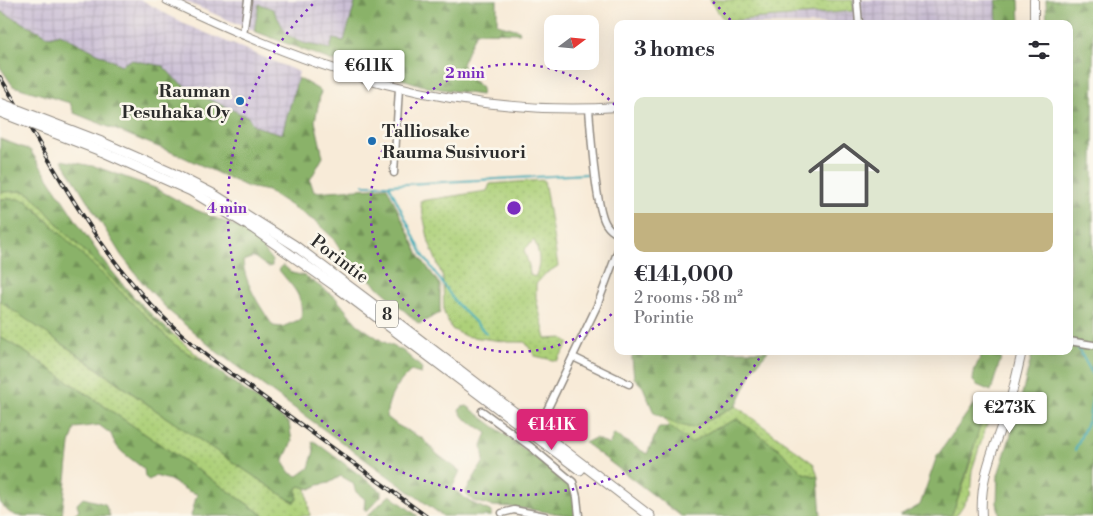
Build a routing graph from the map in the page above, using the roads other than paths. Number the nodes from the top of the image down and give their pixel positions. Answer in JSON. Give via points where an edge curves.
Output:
{"nodes":[{"id":1,"x":167,"y":0,"type":"edge"},
{"id":2,"x":248,"y":0,"type":"edge"},
{"id":3,"x":857,"y":0,"type":"edge"},
{"id":4,"x":1034,"y":0,"type":"edge"},
{"id":5,"x":859,"y":20,"type":"edge"},
{"id":6,"x":1034,"y":20,"type":"edge"},
{"id":7,"x":243,"y":35,"type":"junction"},
{"id":8,"x":398,"y":88,"type":"junction"},
{"id":9,"x":0,"y":103,"type":"edge"},
{"id":10,"x":614,"y":107,"type":"edge"},
{"id":11,"x":589,"y":109,"type":"junction"},
{"id":12,"x":0,"y":112,"type":"edge"},
{"id":13,"x":103,"y":147,"type":"junction"},
{"id":14,"x":394,"y":173,"type":"dead end"},
{"id":15,"x":614,"y":233,"type":"edge"},
{"id":16,"x":614,"y":261,"type":"edge"},
{"id":17,"x":1073,"y":342,"type":"edge"},
{"id":18,"x":1093,"y":345,"type":"edge"},
{"id":19,"x":1021,"y":355,"type":"edge"},
{"id":20,"x":573,"y":357,"type":"junction"},
{"id":21,"x":629,"y":384,"type":"dead end"},
{"id":22,"x":546,"y":410,"type":"dead end"},
{"id":23,"x":482,"y":411,"type":"dead end"},
{"id":24,"x":502,"y":513,"type":"dead end"},
{"id":25,"x":545,"y":516,"type":"edge"},
{"id":26,"x":579,"y":516,"type":"edge"},
{"id":27,"x":640,"y":516,"type":"edge"},
{"id":28,"x":650,"y":516,"type":"edge"},
{"id":29,"x":982,"y":516,"type":"edge"}],
"edges":[{"from":1,"to":7,"type":"main road"},
{"from":2,"to":7,"type":"street"},
{"from":3,"to":5,"type":"street"},
{"from":4,"to":6,"type":"main road"},
{"from":7,"to":8,"type":"main road","via":[[348,74]]},
{"from":8,"to":11,"type":"main road","via":[[489,104]]},
{"from":8,"to":14,"type":"street"},
{"from":9,"to":13,"type":"highway","name":"Porintie","number":"8","bridge":true},
{"from":10,"to":11,"type":"main road"},
{"from":11,"to":15,"type":"street","via":[[600,206],[605,224]]},
{"from":12,"to":13,"type":"highway","name":"Porintie","number":"8","bridge":true},
{"from":13,"to":27,"type":"highway","name":"Porintie","number":"8","via":[[208,201],[291,253]]},
{"from":13,"to":28,"type":"highway","name":"Porintie","number":"8","via":[[172,173],[213,194],[294,245]]},
{"from":16,"to":20,"type":"street"},
{"from":17,"to":18,"type":"street"},
{"from":19,"to":29,"type":"main road","via":[[983,480]]},
{"from":20,"to":21,"type":"street"},
{"from":20,"to":22,"type":"street"},
{"from":23,"to":26,"type":"street","via":[[572,482]]},
{"from":24,"to":25,"type":"street","via":[[514,510]]}]}
